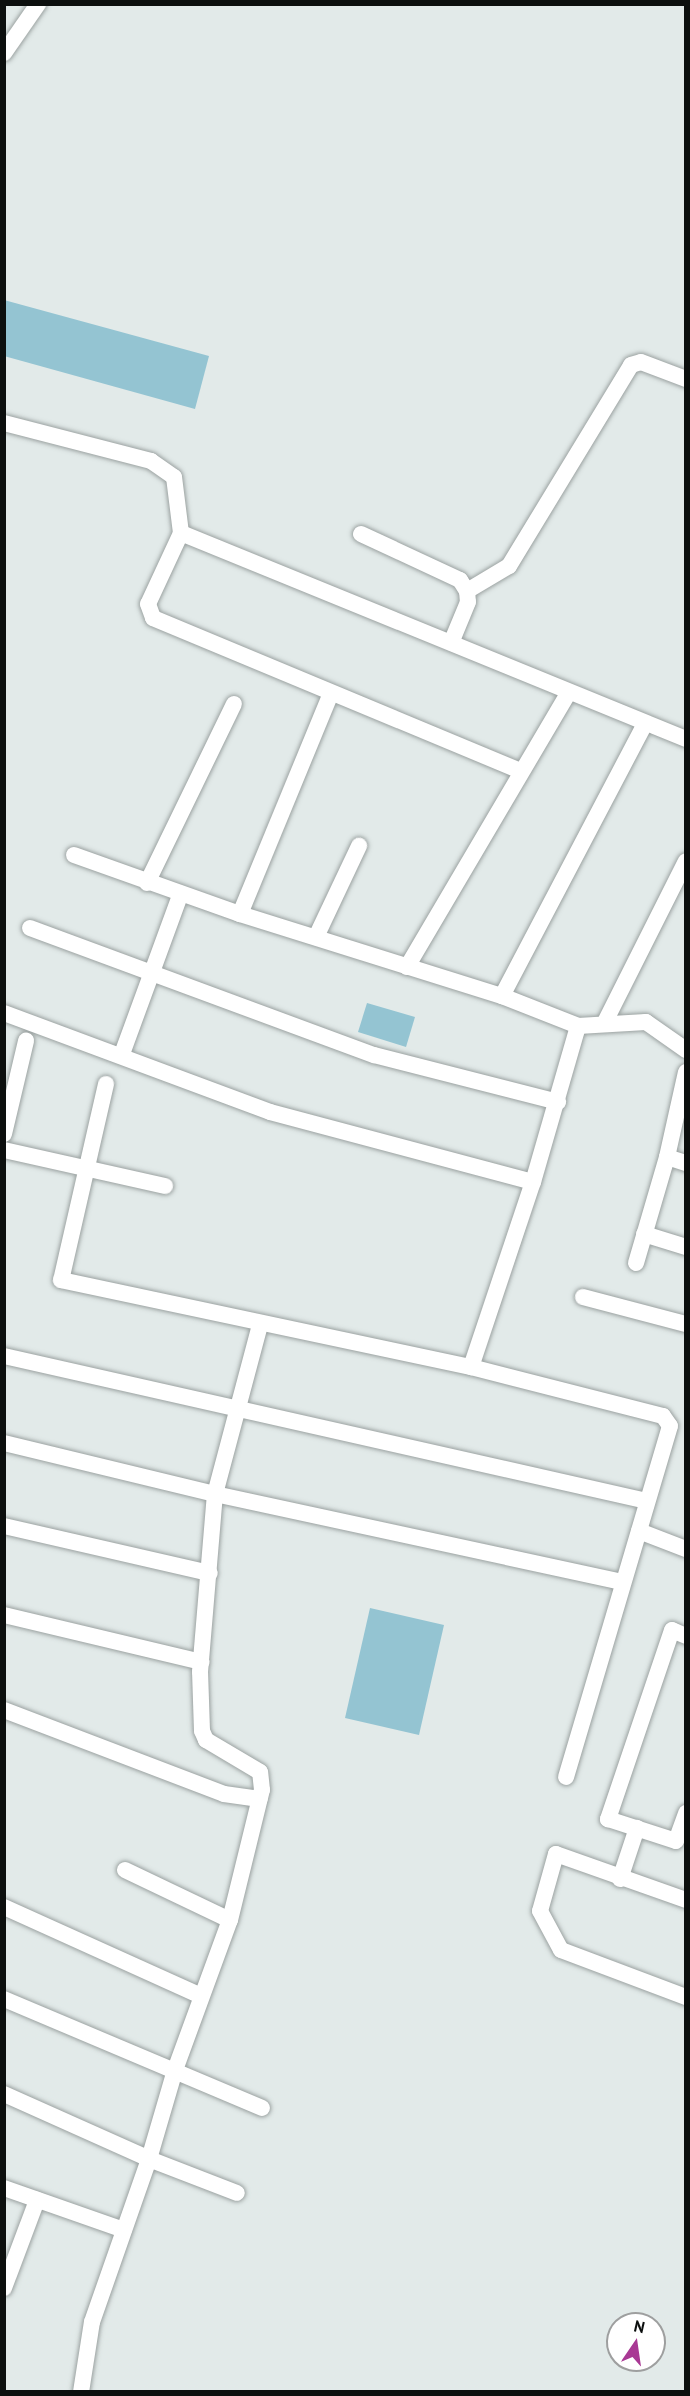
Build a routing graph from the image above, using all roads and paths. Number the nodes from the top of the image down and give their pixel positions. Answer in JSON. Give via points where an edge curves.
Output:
{"nodes":[{"id":1,"x":38,"y":4,"type":"edge"},
{"id":2,"x":4,"y":53,"type":"edge"},
{"id":3,"x":686,"y":379,"type":"edge"},
{"id":4,"x":4,"y":423,"type":"edge"},
{"id":5,"x":180,"y":533,"type":"junction"},
{"id":6,"x":361,"y":534,"type":"dead end"},
{"id":7,"x":467,"y":591,"type":"junction"},
{"id":8,"x":451,"y":643,"type":"junction"},
{"id":9,"x":569,"y":692,"type":"junction"},
{"id":10,"x":331,"y":693,"type":"junction"},
{"id":11,"x":234,"y":704,"type":"dead end"},
{"id":12,"x":645,"y":724,"type":"junction"},
{"id":13,"x":686,"y":739,"type":"edge"},
{"id":14,"x":522,"y":771,"type":"junction"},
{"id":15,"x":358,"y":846,"type":"dead end"},
{"id":16,"x":74,"y":855,"type":"dead end"},
{"id":17,"x":686,"y":861,"type":"edge"},
{"id":18,"x":147,"y":883,"type":"junction"},
{"id":19,"x":181,"y":893,"type":"junction"},
{"id":20,"x":240,"y":914,"type":"junction"},
{"id":21,"x":30,"y":928,"type":"dead end"},
{"id":22,"x":316,"y":937,"type":"junction"},
{"id":23,"x":406,"y":967,"type":"junction"},
{"id":24,"x":150,"y":973,"type":"junction"},
{"id":25,"x":502,"y":996,"type":"junction"},
{"id":26,"x":4,"y":1013,"type":"edge"},
{"id":27,"x":604,"y":1024,"type":"junction"},
{"id":28,"x":578,"y":1026,"type":"junction"},
{"id":29,"x":26,"y":1041,"type":"dead end"},
{"id":30,"x":686,"y":1050,"type":"edge"},
{"id":31,"x":122,"y":1054,"type":"junction"},
{"id":32,"x":686,"y":1072,"type":"edge"},
{"id":33,"x":106,"y":1084,"type":"dead end"},
{"id":34,"x":558,"y":1102,"type":"junction"},
{"id":35,"x":4,"y":1134,"type":"edge"},
{"id":36,"x":4,"y":1150,"type":"edge"},
{"id":37,"x":667,"y":1157,"type":"junction"},
{"id":38,"x":686,"y":1163,"type":"edge"},
{"id":39,"x":86,"y":1168,"type":"junction"},
{"id":40,"x":532,"y":1182,"type":"junction"},
{"id":41,"x":165,"y":1186,"type":"dead end"},
{"id":42,"x":644,"y":1234,"type":"junction"},
{"id":43,"x":686,"y":1247,"type":"edge"},
{"id":44,"x":636,"y":1263,"type":"dead end"},
{"id":45,"x":583,"y":1298,"type":"dead end"},
{"id":46,"x":686,"y":1324,"type":"edge"},
{"id":47,"x":260,"y":1325,"type":"junction"},
{"id":48,"x":4,"y":1356,"type":"edge"},
{"id":49,"x":471,"y":1367,"type":"junction"},
{"id":50,"x":236,"y":1410,"type":"junction"},
{"id":51,"x":4,"y":1443,"type":"edge"},
{"id":52,"x":215,"y":1494,"type":"junction"},
{"id":53,"x":647,"y":1502,"type":"junction"},
{"id":54,"x":4,"y":1526,"type":"edge"},
{"id":55,"x":639,"y":1531,"type":"junction"},
{"id":56,"x":686,"y":1549,"type":"edge"},
{"id":57,"x":210,"y":1573,"type":"junction"},
{"id":58,"x":623,"y":1582,"type":"junction"},
{"id":59,"x":4,"y":1615,"type":"edge"},
{"id":60,"x":686,"y":1636,"type":"edge"},
{"id":61,"x":201,"y":1662,"type":"junction"},
{"id":62,"x":4,"y":1710,"type":"edge"},
{"id":63,"x":566,"y":1777,"type":"dead end"},
{"id":64,"x":260,"y":1799,"type":"junction"},
{"id":65,"x":686,"y":1813,"type":"edge"},
{"id":66,"x":638,"y":1828,"type":"junction"},
{"id":67,"x":125,"y":1870,"type":"dead end"},
{"id":68,"x":620,"y":1879,"type":"junction"},
{"id":69,"x":686,"y":1900,"type":"edge"},
{"id":70,"x":4,"y":1907,"type":"edge"},
{"id":71,"x":230,"y":1920,"type":"junction"},
{"id":72,"x":201,"y":1996,"type":"junction"},
{"id":73,"x":686,"y":1997,"type":"edge"},
{"id":74,"x":4,"y":1999,"type":"edge"},
{"id":75,"x":175,"y":2070,"type":"junction"},
{"id":76,"x":4,"y":2094,"type":"edge"},
{"id":77,"x":262,"y":2108,"type":"dead end"},
{"id":78,"x":149,"y":2159,"type":"junction"},
{"id":79,"x":4,"y":2188,"type":"edge"},
{"id":80,"x":237,"y":2193,"type":"dead end"},
{"id":81,"x":38,"y":2200,"type":"junction"},
{"id":82,"x":124,"y":2230,"type":"junction"},
{"id":83,"x":4,"y":2289,"type":"edge"},
{"id":84,"x":81,"y":2391,"type":"edge"}],
"edges":[{"from":1,"to":2,"type":"street"},
{"from":3,"to":7,"type":"street","via":[[641,362],[631,365],[509,566]]},
{"from":4,"to":5,"type":"street","via":[[151,461],[174,477]]},
{"from":5,"to":8,"type":"street"},
{"from":5,"to":10,"type":"street","via":[[148,604],[153,618]]},
{"from":6,"to":7,"type":"street","via":[[460,580]]},
{"from":7,"to":8,"type":"street","via":[[468,602]]},
{"from":8,"to":9,"type":"street"},
{"from":9,"to":12,"type":"street"},
{"from":9,"to":14,"type":"street"},
{"from":10,"to":14,"type":"street"},
{"from":10,"to":20,"type":"street"},
{"from":11,"to":18,"type":"street"},
{"from":12,"to":13,"type":"street"},
{"from":12,"to":25,"type":"street"},
{"from":14,"to":23,"type":"street"},
{"from":15,"to":22,"type":"street"},
{"from":16,"to":18,"type":"street"},
{"from":17,"to":27,"type":"street"},
{"from":18,"to":19,"type":"street"},
{"from":19,"to":20,"type":"street"},
{"from":19,"to":24,"type":"street"},
{"from":20,"to":22,"type":"street"},
{"from":21,"to":24,"type":"street"},
{"from":22,"to":23,"type":"street"},
{"from":23,"to":25,"type":"street"},
{"from":24,"to":31,"type":"street"},
{"from":24,"to":34,"type":"street","via":[[374,1055]]},
{"from":25,"to":28,"type":"street"},
{"from":26,"to":31,"type":"street"},
{"from":27,"to":28,"type":"street"},
{"from":27,"to":30,"type":"street","via":[[646,1022]]},
{"from":28,"to":34,"type":"street"},
{"from":29,"to":35,"type":"street"},
{"from":31,"to":40,"type":"street","via":[[270,1112]]},
{"from":32,"to":37,"type":"street"},
{"from":33,"to":39,"type":"street"},
{"from":34,"to":40,"type":"street"},
{"from":36,"to":39,"type":"street"},
{"from":37,"to":38,"type":"street"},
{"from":37,"to":42,"type":"street"},
{"from":39,"to":41,"type":"street"},
{"from":39,"to":47,"type":"street","via":[[61,1280]]},
{"from":40,"to":49,"type":"street"},
{"from":42,"to":43,"type":"street"},
{"from":42,"to":44,"type":"street"},
{"from":45,"to":46,"type":"street"},
{"from":47,"to":49,"type":"street"},
{"from":47,"to":50,"type":"street"},
{"from":48,"to":50,"type":"street"},
{"from":49,"to":53,"type":"street","via":[[663,1416],[670,1426]]},
{"from":50,"to":52,"type":"street"},
{"from":50,"to":53,"type":"street"},
{"from":51,"to":52,"type":"street"},
{"from":52,"to":57,"type":"street"},
{"from":52,"to":58,"type":"street"},
{"from":53,"to":55,"type":"street"},
{"from":54,"to":57,"type":"street"},
{"from":55,"to":56,"type":"street"},
{"from":55,"to":58,"type":"street"},
{"from":57,"to":61,"type":"street"},
{"from":58,"to":63,"type":"street"},
{"from":59,"to":61,"type":"street"},
{"from":60,"to":66,"type":"street","via":[[672,1630],[608,1819]]},
{"from":61,"to":64,"type":"street","via":[[202,1731],[206,1740],[260,1772]]},
{"from":62,"to":64,"type":"street","via":[[224,1794]]},
{"from":64,"to":71,"type":"street"},
{"from":65,"to":66,"type":"street","via":[[676,1840]]},
{"from":66,"to":68,"type":"street"},
{"from":67,"to":71,"type":"street"},
{"from":68,"to":69,"type":"street"},
{"from":68,"to":73,"type":"street","via":[[556,1854],[540,1911],[561,1950]]},
{"from":70,"to":72,"type":"street"},
{"from":71,"to":72,"type":"street"},
{"from":72,"to":75,"type":"street"},
{"from":74,"to":75,"type":"street"},
{"from":75,"to":77,"type":"street"},
{"from":75,"to":78,"type":"street"},
{"from":76,"to":78,"type":"street"},
{"from":78,"to":80,"type":"street"},
{"from":78,"to":82,"type":"street"},
{"from":79,"to":81,"type":"street"},
{"from":81,"to":82,"type":"street"},
{"from":81,"to":83,"type":"street"},
{"from":82,"to":84,"type":"street","via":[[92,2322]]}]}
